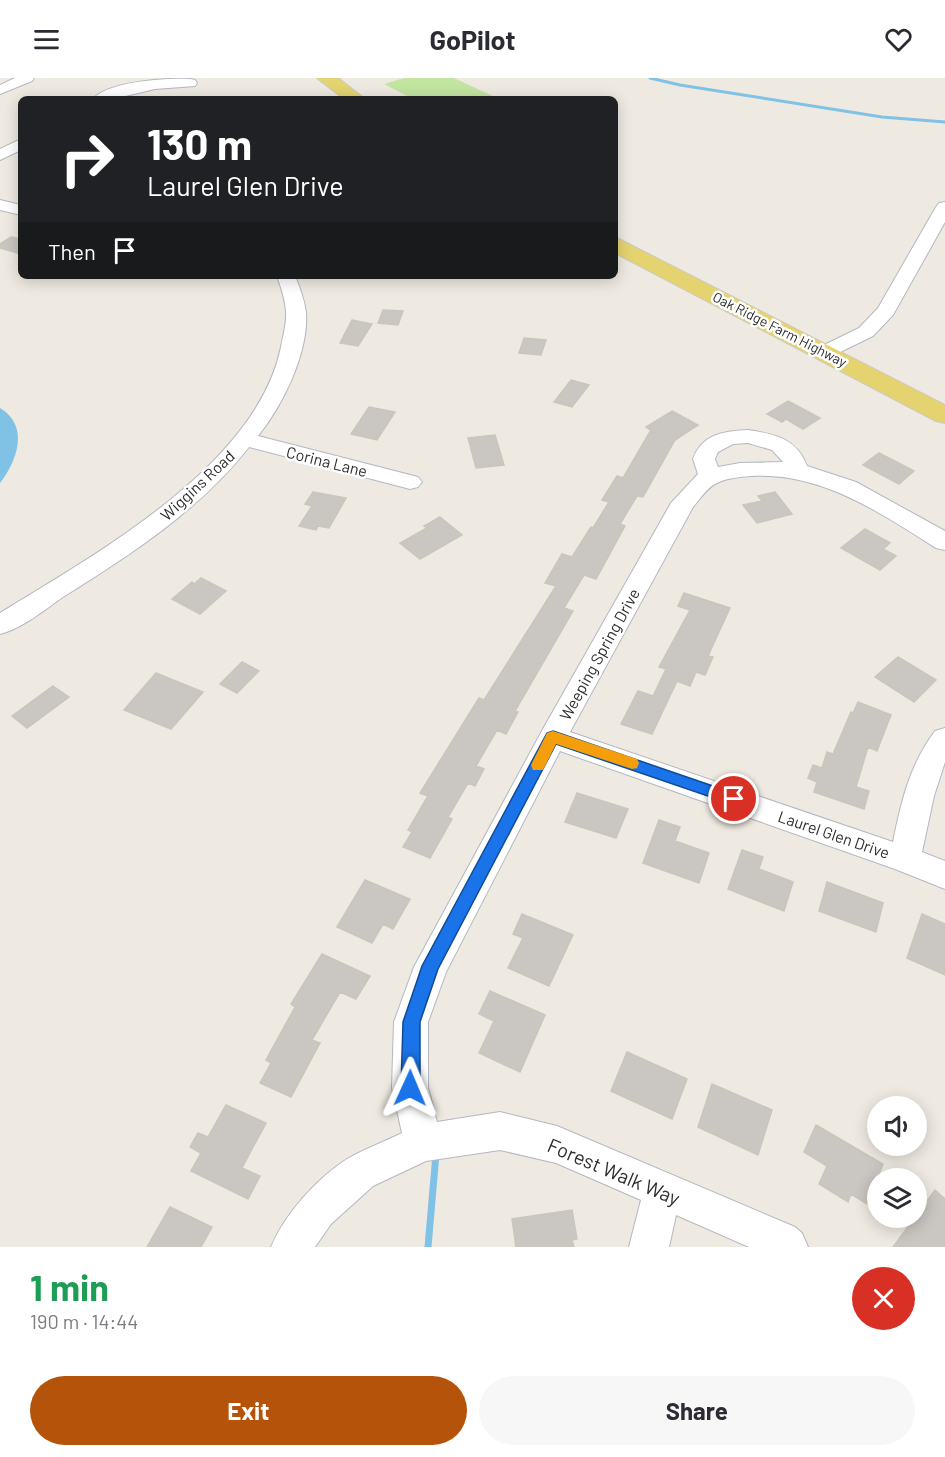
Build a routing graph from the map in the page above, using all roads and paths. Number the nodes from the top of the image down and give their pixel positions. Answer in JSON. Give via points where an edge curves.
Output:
{"nodes":[{"id":1,"x":27,"y":78,"type":"edge"},
{"id":2,"x":326,"y":78,"type":"edge"},
{"id":3,"x":192,"y":80,"type":"edge"},
{"id":4,"x":0,"y":90,"type":"edge"},
{"id":5,"x":109,"y":96,"type":"edge"},
{"id":6,"x":186,"y":96,"type":"edge"},
{"id":7,"x":352,"y":96,"type":"edge"},
{"id":8,"x":18,"y":146,"type":"edge"},
{"id":9,"x":0,"y":155,"type":"edge"},
{"id":10,"x":0,"y":205,"type":"edge"},
{"id":11,"x":945,"y":207,"type":"edge"},
{"id":12,"x":18,"y":209,"type":"edge"},
{"id":13,"x":618,"y":246,"type":"edge"},
{"id":14,"x":287,"y":279,"type":"edge"},
{"id":15,"x":825,"y":352,"type":"junction"},
{"id":16,"x":945,"y":415,"type":"edge"},
{"id":17,"x":244,"y":439,"type":"junction"},
{"id":18,"x":410,"y":482,"type":"dead end"},
{"id":19,"x":945,"y":542,"type":"edge"},
{"id":20,"x":0,"y":626,"type":"edge"},
{"id":21,"x":553,"y":737,"type":"junction"},
{"id":22,"x":945,"y":739,"type":"edge"},
{"id":23,"x":905,"y":859,"type":"junction"},
{"id":24,"x":945,"y":875,"type":"edge"},
{"id":25,"x":423,"y":1143,"type":"junction"},
{"id":26,"x":662,"y":1191,"type":"junction"},
{"id":27,"x":291,"y":1247,"type":"edge"},
{"id":28,"x":649,"y":1247,"type":"edge"},
{"id":29,"x":788,"y":1247,"type":"edge"}],
"edges":[{"from":1,"to":4,"type":"street"},
{"from":2,"to":7,"type":"main road"},
{"from":3,"to":5,"type":"street","via":[[140,86]]},
{"from":3,"to":6,"type":"street"},
{"from":8,"to":9,"type":"street"},
{"from":10,"to":12,"type":"street"},
{"from":11,"to":15,"type":"street","via":[[880,318],[866,332]]},
{"from":13,"to":15,"type":"main road","name":"Oak Ridge Farm Highway"},
{"from":14,"to":17,"type":"street","name":"Wiggins Road","via":[[297,318],[291,354],[278,390]]},
{"from":15,"to":16,"type":"main road","name":"Oak Ridge Farm Highway"},
{"from":17,"to":18,"type":"street","name":"Corina Lane"},
{"from":17,"to":20,"type":"street","name":"Wiggins Road","via":[[203,483],[149,528]]},
{"from":19,"to":21,"type":"street","name":"Weeping Spring Drive","via":[[863,493],[826,477],[797,469],[760,467],[711,477],[683,503]]},
{"from":21,"to":23,"type":"street","name":"Laurel Glen Drive"},
{"from":21,"to":25,"type":"street","name":"Weeping Spring Drive","via":[[431,966],[411,1022],[410,1088]]},
{"from":22,"to":23,"type":"street","via":[[930,760]]},
{"from":23,"to":24,"type":"street","name":"Laurel Glen Drive"},
{"from":25,"to":26,"type":"street","name":"Forest Walk Way","via":[[500,1131],[557,1145]]},
{"from":25,"to":27,"type":"street","name":"Forest Walk Way","via":[[360,1173],[317,1210]]},
{"from":26,"to":28,"type":"street"},
{"from":26,"to":29,"type":"street","name":"Forest Walk Way"}]}
